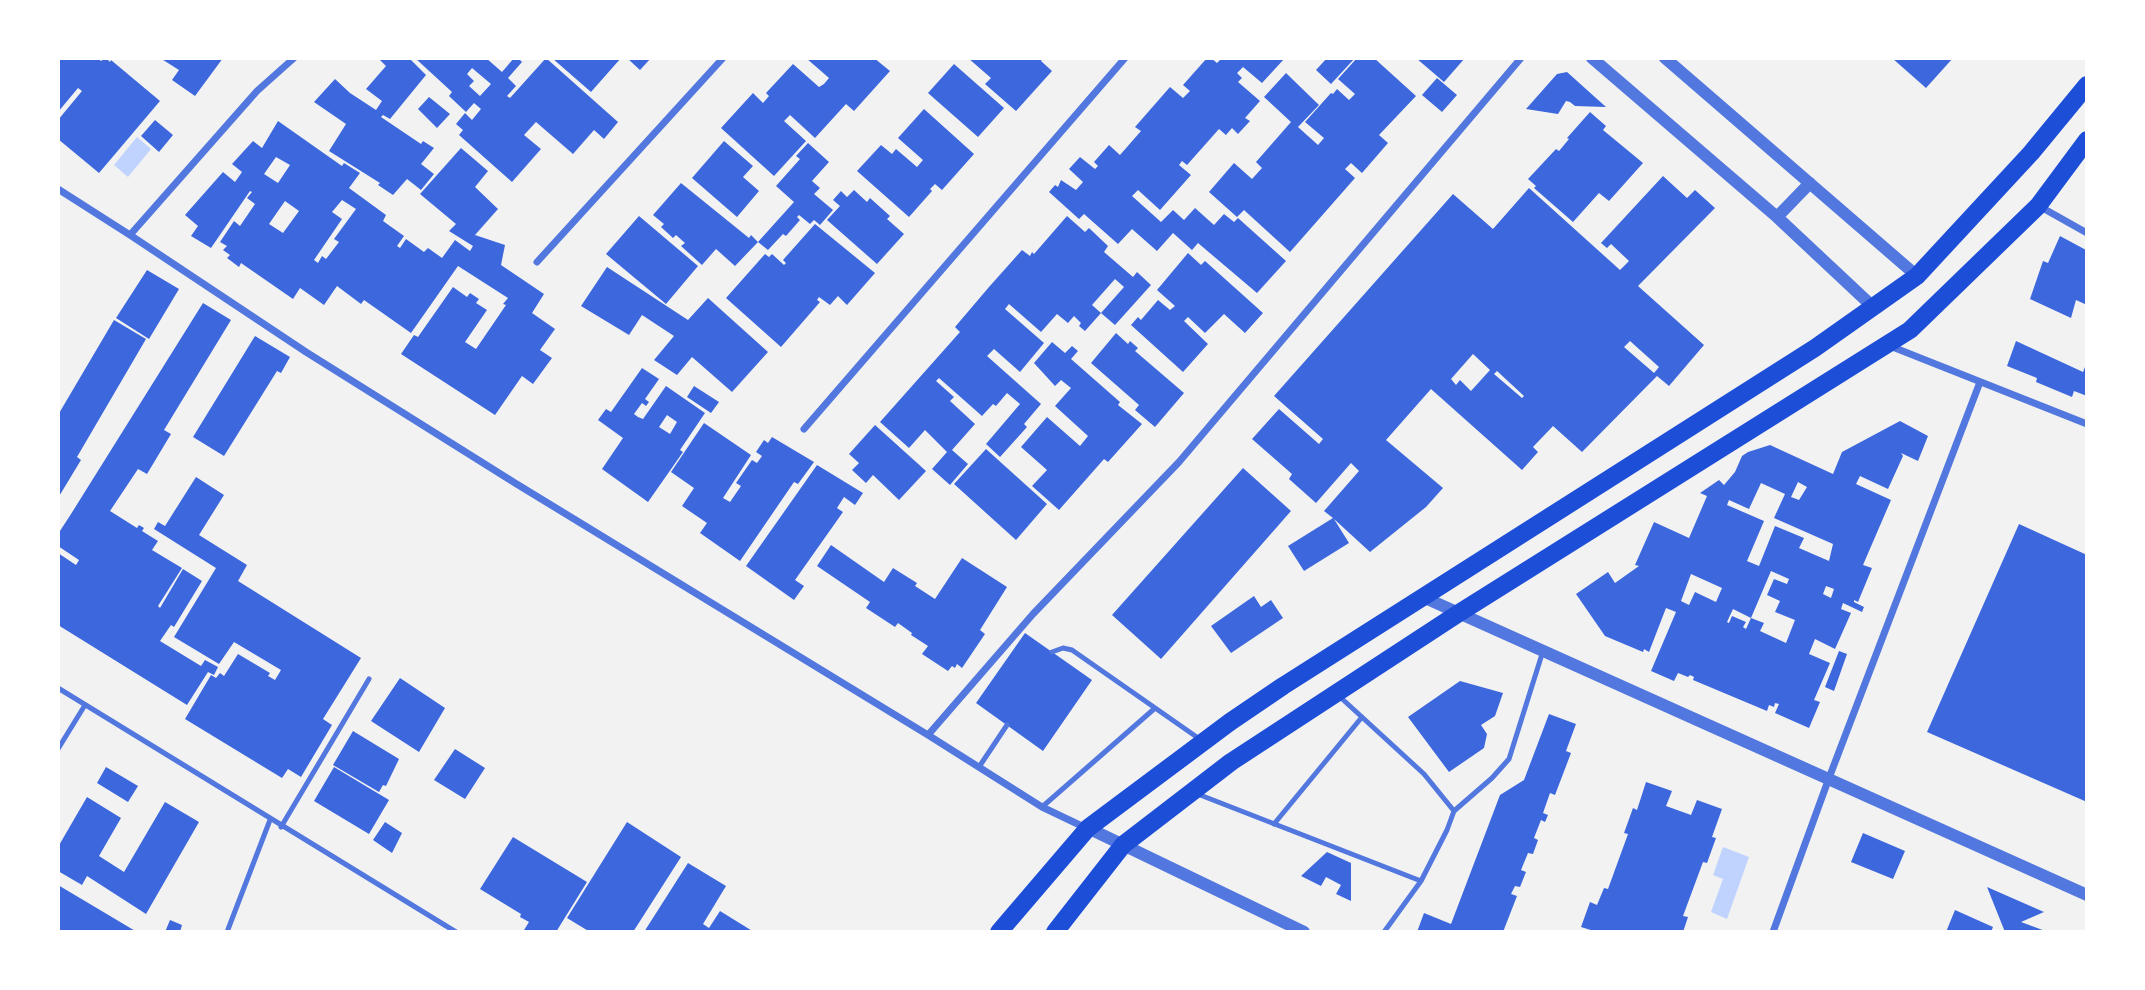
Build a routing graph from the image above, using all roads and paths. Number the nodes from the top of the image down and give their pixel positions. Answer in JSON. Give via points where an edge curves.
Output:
{"nodes":[{"id":1,"x":294,"y":58,"type":"edge"},
{"id":2,"x":723,"y":58,"type":"edge"},
{"id":3,"x":1125,"y":58,"type":"edge"},
{"id":4,"x":1521,"y":58,"type":"edge"},
{"id":5,"x":1592,"y":58,"type":"edge"},
{"id":6,"x":1665,"y":58,"type":"edge"},
{"id":7,"x":2087,"y":85,"type":"edge"},
{"id":8,"x":2087,"y":140,"type":"edge"},
{"id":9,"x":1810,"y":183,"type":"junction"},
{"id":10,"x":58,"y":190,"type":"edge"},
{"id":11,"x":2038,"y":206,"type":"junction"},
{"id":12,"x":1777,"y":217,"type":"junction"},
{"id":13,"x":2087,"y":233,"type":"edge"},
{"id":14,"x":130,"y":235,"type":"junction"},
{"id":15,"x":537,"y":262,"type":"dead end"},
{"id":16,"x":1917,"y":276,"type":"junction"},
{"id":17,"x":1872,"y":306,"type":"junction"},
{"id":18,"x":1886,"y":345,"type":"junction"},
{"id":19,"x":1980,"y":382,"type":"junction"},
{"id":20,"x":2087,"y":424,"type":"edge"},
{"id":21,"x":804,"y":429,"type":"dead end"},
{"id":22,"x":1423,"y":597,"type":"junction"},
{"id":23,"x":1459,"y":613,"type":"junction"},
{"id":24,"x":1543,"y":650,"type":"junction"},
{"id":25,"x":1052,"y":652,"type":"dead end"},
{"id":26,"x":369,"y":679,"type":"dead end"},
{"id":27,"x":58,"y":688,"type":"edge"},
{"id":28,"x":1337,"y":694,"type":"junction"},
{"id":29,"x":85,"y":705,"type":"junction"},
{"id":30,"x":1154,"y":709,"type":"junction"},
{"id":31,"x":1362,"y":717,"type":"junction"},
{"id":32,"x":1007,"y":725,"type":"dead end"},
{"id":33,"x":928,"y":735,"type":"junction"},
{"id":34,"x":1204,"y":742,"type":"junction"},
{"id":35,"x":58,"y":749,"type":"edge"},
{"id":36,"x":979,"y":767,"type":"junction"},
{"id":37,"x":1829,"y":778,"type":"junction"},
{"id":38,"x":1192,"y":792,"type":"junction"},
{"id":39,"x":1042,"y":807,"type":"junction"},
{"id":40,"x":1454,"y":811,"type":"junction"},
{"id":41,"x":271,"y":820,"type":"junction"},
{"id":42,"x":1274,"y":824,"type":"junction"},
{"id":43,"x":281,"y":827,"type":"junction"},
{"id":44,"x":1087,"y":828,"type":"junction"},
{"id":45,"x":1123,"y":845,"type":"junction"},
{"id":46,"x":1421,"y":881,"type":"junction"},
{"id":47,"x":2087,"y":895,"type":"edge"},
{"id":48,"x":445,"y":929,"type":"edge"},
{"id":49,"x":227,"y":932,"type":"edge"},
{"id":50,"x":456,"y":932,"type":"edge"},
{"id":51,"x":999,"y":932,"type":"edge"},
{"id":52,"x":1055,"y":932,"type":"edge"},
{"id":53,"x":1304,"y":932,"type":"edge"},
{"id":54,"x":1384,"y":932,"type":"edge"},
{"id":55,"x":1773,"y":932,"type":"edge"}],
"edges":[{"from":1,"to":14,"type":"street","via":[[257,90]]},
{"from":2,"to":15,"type":"street"},
{"from":3,"to":21,"type":"street"},
{"from":4,"to":33,"type":"street","via":[[1179,462],[1033,614]]},
{"from":5,"to":12,"type":"street"},
{"from":6,"to":9,"type":"street"},
{"from":7,"to":16,"type":"main road"},
{"from":8,"to":11,"type":"main road"},
{"from":9,"to":12,"type":"street"},
{"from":9,"to":16,"type":"street"},
{"from":10,"to":14,"type":"street"},
{"from":11,"to":13,"type":"street"},
{"from":11,"to":18,"type":"main road","via":[[1910,330]]},
{"from":12,"to":17,"type":"street"},
{"from":14,"to":33,"type":"street","via":[[503,476]]},
{"from":16,"to":17,"type":"main road"},
{"from":17,"to":22,"type":"main road","via":[[1815,348]]},
{"from":18,"to":19,"type":"street"},
{"from":18,"to":23,"type":"main road"},
{"from":19,"to":20,"type":"street"},
{"from":19,"to":37,"type":"street"},
{"from":22,"to":23,"type":"street"},
{"from":22,"to":34,"type":"main road"},
{"from":23,"to":24,"type":"street"},
{"from":23,"to":28,"type":"main road"},
{"from":24,"to":37,"type":"street"},
{"from":24,"to":40,"type":"lane","via":[[1509,759]]},
{"from":25,"to":30,"type":"lane","via":[[1072,650]]},
{"from":26,"to":43,"type":"lane"},
{"from":27,"to":29,"type":"lane"},
{"from":28,"to":31,"type":"lane"},
{"from":28,"to":38,"type":"main road"},
{"from":29,"to":35,"type":"lane"},
{"from":29,"to":41,"type":"lane"},
{"from":30,"to":34,"type":"lane"},
{"from":30,"to":39,"type":"lane"},
{"from":31,"to":40,"type":"lane","via":[[1424,774]]},
{"from":31,"to":42,"type":"lane"},
{"from":32,"to":36,"type":"lane"},
{"from":33,"to":36,"type":"street"},
{"from":34,"to":44,"type":"main road"},
{"from":36,"to":39,"type":"street"},
{"from":37,"to":47,"type":"street"},
{"from":37,"to":55,"type":"street"},
{"from":38,"to":42,"type":"lane"},
{"from":38,"to":45,"type":"main road"},
{"from":39,"to":44,"type":"street"},
{"from":40,"to":46,"type":"lane"},
{"from":41,"to":43,"type":"lane"},
{"from":41,"to":49,"type":"lane"},
{"from":42,"to":46,"type":"lane"},
{"from":43,"to":48,"type":"lane"},
{"from":44,"to":45,"type":"street"},
{"from":44,"to":51,"type":"main road"},
{"from":45,"to":52,"type":"main road"},
{"from":45,"to":53,"type":"street"},
{"from":46,"to":54,"type":"lane"},
{"from":48,"to":50,"type":"lane"}]}
